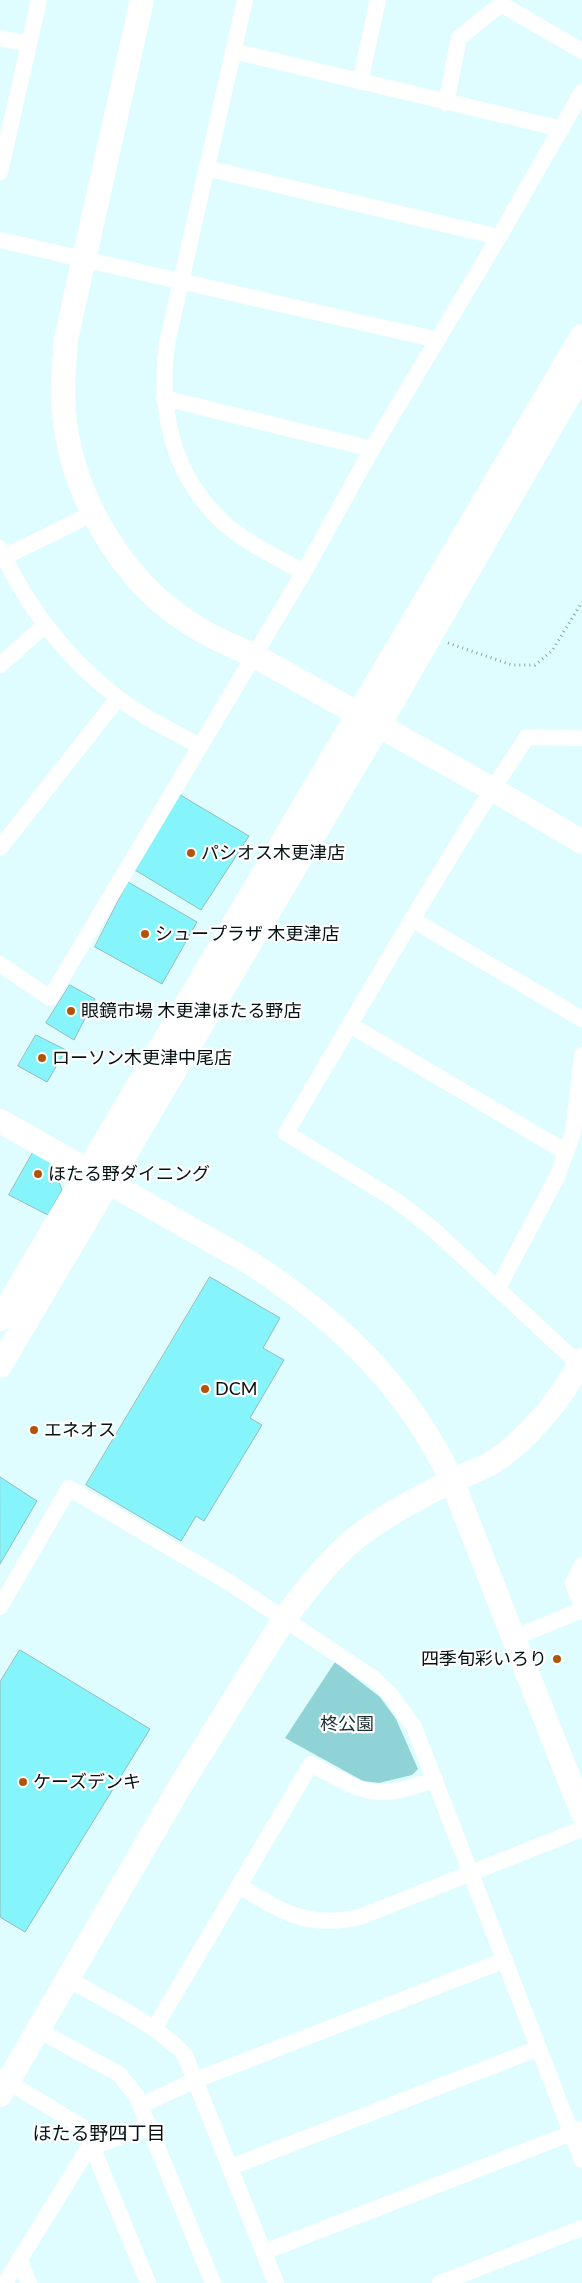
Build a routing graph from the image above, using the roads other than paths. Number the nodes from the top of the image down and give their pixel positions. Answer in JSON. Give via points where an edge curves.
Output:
{"nodes":[{"id":1,"x":39,"y":0,"type":"edge"},
{"id":2,"x":142,"y":0,"type":"edge"},
{"id":3,"x":245,"y":0,"type":"edge"},
{"id":4,"x":378,"y":0,"type":"edge"},
{"id":5,"x":0,"y":38,"type":"edge"},
{"id":6,"x":29,"y":44,"type":"junction"},
{"id":7,"x":233,"y":50,"type":"junction"},
{"id":8,"x":582,"y":50,"type":"edge"},
{"id":9,"x":360,"y":82,"type":"junction"},
{"id":10,"x":582,"y":92,"type":"edge"},
{"id":11,"x":446,"y":103,"type":"junction"},
{"id":12,"x":562,"y":129,"type":"junction"},
{"id":13,"x":4,"y":140,"type":"edge"},
{"id":14,"x":206,"y":168,"type":"junction"},
{"id":15,"x":0,"y":172,"type":"edge"},
{"id":16,"x":499,"y":237,"type":"junction"},
{"id":17,"x":0,"y":240,"type":"edge"},
{"id":18,"x":84,"y":260,"type":"junction"},
{"id":19,"x":181,"y":282,"type":"junction"},
{"id":20,"x":582,"y":336,"type":"edge"},
{"id":21,"x":438,"y":340,"type":"junction"},
{"id":22,"x":582,"y":373,"type":"edge"},
{"id":23,"x":164,"y":398,"type":"junction"},
{"id":24,"x":372,"y":449,"type":"junction"},
{"id":25,"x":94,"y":513,"type":"junction"},
{"id":26,"x":1,"y":555,"type":"edge"},
{"id":27,"x":304,"y":572,"type":"junction"},
{"id":28,"x":45,"y":625,"type":"junction"},
{"id":29,"x":253,"y":655,"type":"junction"},
{"id":30,"x":0,"y":665,"type":"edge"},
{"id":31,"x":118,"y":698,"type":"junction"},
{"id":32,"x":357,"y":714,"type":"junction"},
{"id":33,"x":378,"y":725,"type":"junction"},
{"id":34,"x":582,"y":738,"type":"edge"},
{"id":35,"x":200,"y":746,"type":"junction"},
{"id":36,"x":492,"y":789,"type":"junction"},
{"id":37,"x":582,"y":842,"type":"edge"},
{"id":38,"x":0,"y":848,"type":"edge"},
{"id":39,"x":412,"y":920,"type":"junction"},
{"id":40,"x":0,"y":964,"type":"edge"},
{"id":41,"x":582,"y":1019,"type":"edge"},
{"id":42,"x":350,"y":1025,"type":"junction"},
{"id":43,"x":582,"y":1056,"type":"edge"},
{"id":44,"x":0,"y":1121,"type":"edge"},
{"id":45,"x":566,"y":1152,"type":"junction"},
{"id":46,"x":87,"y":1171,"type":"junction"},
{"id":47,"x":108,"y":1184,"type":"junction"},
{"id":48,"x":498,"y":1288,"type":"junction"},
{"id":49,"x":0,"y":1319,"type":"edge"},
{"id":50,"x":581,"y":1364,"type":"edge"},
{"id":51,"x":0,"y":1366,"type":"edge"},
{"id":52,"x":452,"y":1481,"type":"junction"},
{"id":53,"x":582,"y":1565,"type":"edge"},
{"id":54,"x":0,"y":1607,"type":"edge"},
{"id":55,"x":582,"y":1608,"type":"edge"},
{"id":56,"x":284,"y":1619,"type":"junction"},
{"id":57,"x":514,"y":1638,"type":"junction"},
{"id":58,"x":435,"y":1779,"type":"junction"},
{"id":59,"x":582,"y":1812,"type":"edge"},
{"id":60,"x":582,"y":1829,"type":"edge"},
{"id":61,"x":471,"y":1872,"type":"junction"},
{"id":62,"x":239,"y":1886,"type":"junction"},
{"id":63,"x":505,"y":1960,"type":"junction"},
{"id":64,"x":68,"y":1979,"type":"junction"},
{"id":65,"x":154,"y":2029,"type":"junction"},
{"id":66,"x":38,"y":2030,"type":"junction"},
{"id":67,"x":539,"y":2048,"type":"junction"},
{"id":68,"x":196,"y":2080,"type":"junction"},
{"id":69,"x":4,"y":2088,"type":"edge"},
{"id":70,"x":141,"y":2105,"type":"junction"},
{"id":71,"x":149,"y":2125,"type":"junction"},
{"id":72,"x":577,"y":2131,"type":"edge"},
{"id":73,"x":92,"y":2146,"type":"junction"},
{"id":74,"x":582,"y":2160,"type":"edge"},
{"id":75,"x":230,"y":2167,"type":"junction"},
{"id":76,"x":582,"y":2228,"type":"edge"},
{"id":77,"x":264,"y":2252,"type":"junction"},
{"id":78,"x":20,"y":2259,"type":"junction"},
{"id":79,"x":5,"y":2283,"type":"edge"},
{"id":80,"x":29,"y":2283,"type":"edge"},
{"id":81,"x":148,"y":2283,"type":"edge"},
{"id":82,"x":213,"y":2283,"type":"edge"},
{"id":83,"x":276,"y":2283,"type":"edge"},
{"id":84,"x":440,"y":2283,"type":"edge"}],
"edges":[{"from":1,"to":6,"type":"street"},
{"from":2,"to":18,"type":"street"},
{"from":3,"to":7,"type":"street"},
{"from":4,"to":9,"type":"street"},
{"from":5,"to":6,"type":"street"},
{"from":6,"to":13,"type":"street"},
{"from":7,"to":9,"type":"street"},
{"from":7,"to":14,"type":"street"},
{"from":8,"to":11,"type":"street","via":[[501,4],[459,38]]},
{"from":9,"to":11,"type":"street"},
{"from":10,"to":12,"type":"street"},
{"from":11,"to":12,"type":"street"},
{"from":12,"to":16,"type":"street"},
{"from":13,"to":15,"type":"street"},
{"from":14,"to":16,"type":"street"},
{"from":14,"to":19,"type":"street"},
{"from":16,"to":21,"type":"street"},
{"from":17,"to":18,"type":"street"},
{"from":18,"to":19,"type":"street"},
{"from":18,"to":25,"type":"street","via":[[66,339],[62,381],[65,423],[76,468]]},
{"from":19,"to":21,"type":"street"},
{"from":19,"to":23,"type":"street","via":[[167,344]]},
{"from":20,"to":32,"type":"street"},
{"from":21,"to":24,"type":"street"},
{"from":22,"to":33,"type":"street"},
{"from":23,"to":24,"type":"street"},
{"from":23,"to":27,"type":"street","via":[[176,453],[203,502],[244,538]]},
{"from":24,"to":27,"type":"street"},
{"from":25,"to":26,"type":"street"},
{"from":25,"to":29,"type":"street","via":[[116,552],[140,582],[193,625]]},
{"from":26,"to":28,"type":"street"},
{"from":27,"to":29,"type":"street"},
{"from":28,"to":30,"type":"street"},
{"from":28,"to":31,"type":"street","via":[[71,656]]},
{"from":29,"to":32,"type":"street"},
{"from":29,"to":35,"type":"street"},
{"from":31,"to":35,"type":"street"},
{"from":31,"to":38,"type":"street"},
{"from":32,"to":33,"type":"street"},
{"from":32,"to":46,"type":"street"},
{"from":33,"to":36,"type":"street"},
{"from":33,"to":47,"type":"street"},
{"from":34,"to":36,"type":"street","via":[[527,737]]},
{"from":35,"to":40,"type":"street","via":[[50,998]]},
{"from":36,"to":37,"type":"street"},
{"from":36,"to":39,"type":"street"},
{"from":39,"to":41,"type":"street"},
{"from":39,"to":42,"type":"street"},
{"from":42,"to":45,"type":"street"},
{"from":42,"to":48,"type":"street","via":[[286,1133],[397,1201]]},
{"from":43,"to":45,"type":"street","via":[[573,1133]]},
{"from":44,"to":46,"type":"street"},
{"from":45,"to":48,"type":"street","via":[[557,1177]]},
{"from":46,"to":47,"type":"street"},
{"from":46,"to":49,"type":"street"},
{"from":47,"to":51,"type":"street"},
{"from":47,"to":52,"type":"street","via":[[249,1262],[313,1307],[354,1342],[404,1400],[436,1449]]},
{"from":48,"to":50,"type":"street"},
{"from":50,"to":52,"type":"street","via":[[534,1426],[513,1447],[489,1464]]},
{"from":52,"to":56,"type":"street","via":[[348,1544]]},
{"from":52,"to":57,"type":"street"},
{"from":53,"to":55,"type":"street","via":[[573,1583]]},
{"from":54,"to":56,"type":"street","via":[[69,1488],[230,1583]]},
{"from":55,"to":57,"type":"street"},
{"from":56,"to":58,"type":"street","via":[[373,1678],[390,1694],[414,1726]]},
{"from":56,"to":64,"type":"street","via":[[179,1788]]},
{"from":57,"to":59,"type":"street"},
{"from":58,"to":61,"type":"street"},
{"from":58,"to":62,"type":"street","via":[[400,1791],[368,1791],[311,1764]]},
{"from":60,"to":61,"type":"street"},
{"from":61,"to":62,"type":"street","via":[[343,1921],[297,1918]]},
{"from":61,"to":63,"type":"street"},
{"from":62,"to":65,"type":"street"},
{"from":63,"to":67,"type":"street"},
{"from":63,"to":68,"type":"street"},
{"from":64,"to":65,"type":"street"},
{"from":64,"to":66,"type":"street"},
{"from":65,"to":68,"type":"street","via":[[184,2055]]},
{"from":66,"to":69,"type":"street"},
{"from":66,"to":70,"type":"street","via":[[119,2074]]},
{"from":67,"to":72,"type":"street"},
{"from":67,"to":75,"type":"street"},
{"from":68,"to":70,"type":"street"},
{"from":68,"to":75,"type":"street"},
{"from":69,"to":73,"type":"street","via":[[81,2126]]},
{"from":70,"to":71,"type":"street"},
{"from":71,"to":73,"type":"street"},
{"from":71,"to":82,"type":"street"},
{"from":72,"to":74,"type":"street"},
{"from":72,"to":77,"type":"street"},
{"from":73,"to":78,"type":"street"},
{"from":73,"to":81,"type":"street"},
{"from":75,"to":77,"type":"street"},
{"from":76,"to":84,"type":"street"},
{"from":77,"to":83,"type":"street"},
{"from":78,"to":79,"type":"street"},
{"from":78,"to":80,"type":"street"}]}
